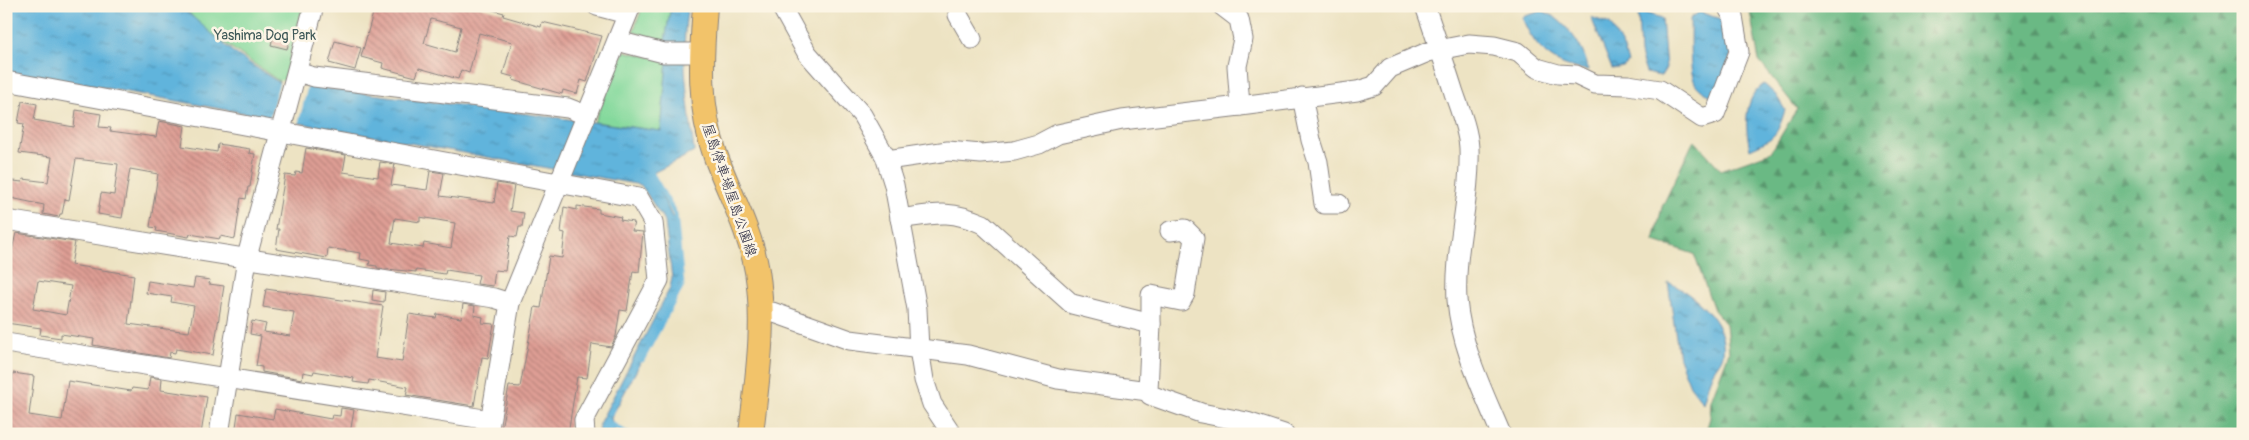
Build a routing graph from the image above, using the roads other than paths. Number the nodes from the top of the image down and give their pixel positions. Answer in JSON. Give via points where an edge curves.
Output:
{"nodes":[{"id":1,"x":314,"y":6,"type":"edge"},
{"id":2,"x":598,"y":6,"type":"edge"},
{"id":3,"x":706,"y":6,"type":"edge"},
{"id":4,"x":781,"y":6,"type":"edge"},
{"id":5,"x":958,"y":6,"type":"edge"},
{"id":6,"x":1222,"y":6,"type":"edge"},
{"id":7,"x":1425,"y":6,"type":"edge"},
{"id":8,"x":629,"y":10,"type":"edge"},
{"id":9,"x":1729,"y":10,"type":"dead end"},
{"id":10,"x":972,"y":39,"type":"dead end"},
{"id":11,"x":616,"y":41,"type":"junction"},
{"id":12,"x":1440,"y":51,"type":"junction"},
{"id":13,"x":694,"y":53,"type":"junction"},
{"id":14,"x":296,"y":77,"type":"junction"},
{"id":15,"x":6,"y":81,"type":"edge"},
{"id":16,"x":1302,"y":97,"type":"junction"},
{"id":17,"x":1240,"y":106,"type":"junction"},
{"id":18,"x":585,"y":118,"type":"junction"},
{"id":19,"x":282,"y":128,"type":"junction"},
{"id":20,"x":887,"y":160,"type":"junction"},
{"id":21,"x":561,"y":177,"type":"junction"},
{"id":22,"x":1339,"y":204,"type":"dead end"},
{"id":23,"x":900,"y":219,"type":"junction"},
{"id":24,"x":6,"y":220,"type":"edge"},
{"id":25,"x":1170,"y":231,"type":"dead end"},
{"id":26,"x":247,"y":258,"type":"junction"},
{"id":27,"x":510,"y":303,"type":"junction"},
{"id":28,"x":761,"y":313,"type":"junction"},
{"id":29,"x":1151,"y":324,"type":"junction"},
{"id":30,"x":6,"y":343,"type":"edge"},
{"id":31,"x":919,"y":349,"type":"junction"},
{"id":32,"x":228,"y":378,"type":"junction"},
{"id":33,"x":1148,"y":391,"type":"junction"},
{"id":34,"x":489,"y":427,"type":"edge"},
{"id":35,"x":219,"y":434,"type":"edge"},
{"id":36,"x":585,"y":434,"type":"edge"},
{"id":37,"x":751,"y":434,"type":"edge"},
{"id":38,"x":952,"y":434,"type":"edge"},
{"id":39,"x":1284,"y":434,"type":"edge"},
{"id":40,"x":1501,"y":434,"type":"edge"}],
"edges":[{"from":1,"to":14,"type":"street"},
{"from":2,"to":8,"type":"street"},
{"from":3,"to":13,"type":"main road","name":"屋島停車場屋島公園線"},
{"from":4,"to":20,"type":"street","via":[[814,63],[871,128]]},
{"from":5,"to":10,"type":"street","via":[[958,15]]},
{"from":6,"to":17,"type":"street","via":[[1239,19],[1243,39],[1237,66]]},
{"from":7,"to":12,"type":"street"},
{"from":8,"to":11,"type":"street"},
{"from":9,"to":12,"type":"street","via":[[1733,16],[1739,52],[1715,114],[1702,118],[1660,90],[1595,84],[1576,75],[1537,68],[1518,52],[1470,44]]},
{"from":11,"to":13,"type":"street","via":[[664,54]]},
{"from":11,"to":18,"type":"street"},
{"from":12,"to":16,"type":"street","via":[[1428,52],[1390,68],[1374,86],[1357,92]]},
{"from":12,"to":40,"type":"street","via":[[1469,147],[1457,300],[1462,331]]},
{"from":13,"to":28,"type":"main road","name":"屋島停車場屋島公園線","via":[[710,136],[757,269]]},
{"from":14,"to":18,"type":"street","via":[[568,108]]},
{"from":14,"to":19,"type":"street"},
{"from":15,"to":19,"type":"street"},
{"from":16,"to":17,"type":"street"},
{"from":16,"to":22,"type":"street","via":[[1318,162],[1324,204]]},
{"from":17,"to":20,"type":"street","via":[[1122,120],[1058,134],[1014,151],[981,154],[948,151]]},
{"from":18,"to":21,"type":"street"},
{"from":19,"to":21,"type":"street"},
{"from":19,"to":26,"type":"street"},
{"from":20,"to":23,"type":"street"},
{"from":21,"to":27,"type":"street"},
{"from":21,"to":36,"type":"street","via":[[639,198],[652,222],[659,280],[584,420]]},
{"from":23,"to":29,"type":"street","via":[[937,213],[966,216],[983,224],[1072,304]]},
{"from":23,"to":31,"type":"street","via":[[917,308]]},
{"from":24,"to":26,"type":"street"},
{"from":25,"to":29,"type":"street","via":[[1185,229],[1194,238],[1186,294],[1180,301],[1151,295]]},
{"from":26,"to":27,"type":"street"},
{"from":26,"to":32,"type":"street"},
{"from":27,"to":34,"type":"street"},
{"from":28,"to":31,"type":"street","via":[[772,312],[850,340]]},
{"from":28,"to":37,"type":"main road","name":"屋島停車場屋島公園線"},
{"from":29,"to":33,"type":"street"},
{"from":30,"to":32,"type":"street"},
{"from":31,"to":33,"type":"street","via":[[997,361],[1058,379]]},
{"from":31,"to":38,"type":"street","via":[[927,392]]},
{"from":32,"to":34,"type":"street"},
{"from":32,"to":35,"type":"street"},
{"from":33,"to":39,"type":"street","via":[[1150,395],[1201,413],[1247,422]]}]}
